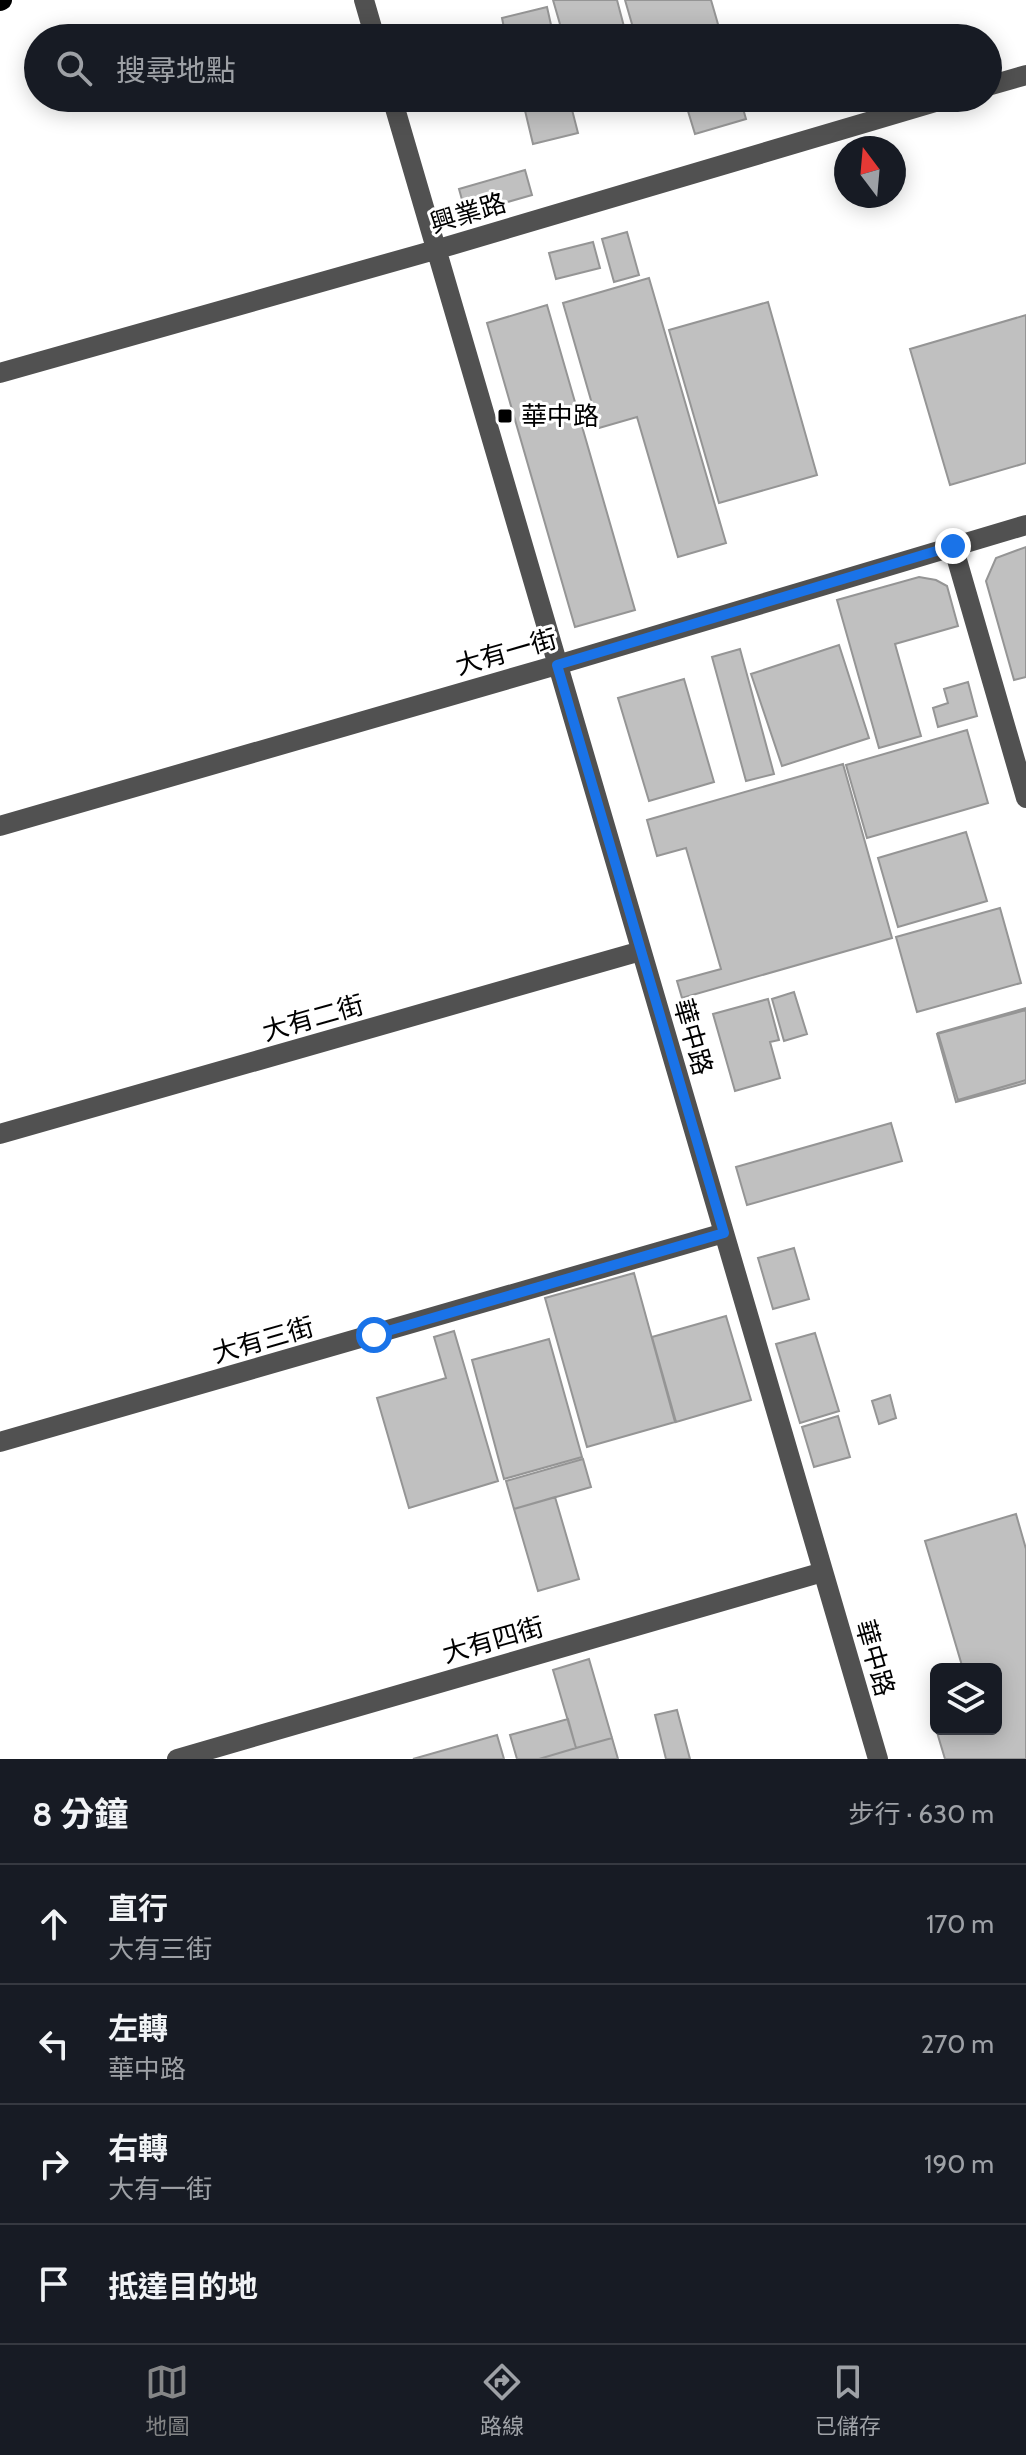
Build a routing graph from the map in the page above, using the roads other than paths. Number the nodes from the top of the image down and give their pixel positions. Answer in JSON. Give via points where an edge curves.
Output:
{"nodes":[{"id":1,"x":364,"y":0,"type":"edge"},
{"id":2,"x":371,"y":24,"type":"edge"},
{"id":3,"x":1026,"y":75,"type":"edge"},
{"id":4,"x":1002,"y":82,"type":"edge"},
{"id":5,"x":396,"y":112,"type":"edge"},
{"id":6,"x":902,"y":112,"type":"edge"},
{"id":7,"x":435,"y":250,"type":"junction"},
{"id":8,"x":0,"y":373,"type":"edge"},
{"id":9,"x":1026,"y":525,"type":"edge"},
{"id":10,"x":953,"y":546,"type":"junction"},
{"id":11,"x":557,"y":665,"type":"junction"},
{"id":12,"x":1026,"y":798,"type":"edge"},
{"id":13,"x":0,"y":826,"type":"edge"},
{"id":14,"x":641,"y":951,"type":"junction"},
{"id":15,"x":0,"y":1134,"type":"edge"},
{"id":16,"x":724,"y":1233,"type":"junction"},
{"id":17,"x":0,"y":1442,"type":"edge"},
{"id":18,"x":823,"y":1572,"type":"junction"},
{"id":19,"x":177,"y":1759,"type":"edge"},
{"id":20,"x":878,"y":1759,"type":"edge"}],
"edges":[{"from":1,"to":2,"type":"street"},
{"from":3,"to":4,"type":"street"},
{"from":5,"to":7,"type":"street","name":"華中路"},
{"from":6,"to":7,"type":"street","name":"興業路"},
{"from":7,"to":8,"type":"street","name":"興業路"},
{"from":7,"to":11,"type":"street","name":"華中路"},
{"from":9,"to":10,"type":"street","name":"大有一街"},
{"from":10,"to":11,"type":"street","name":"大有一街"},
{"from":10,"to":12,"type":"street"},
{"from":11,"to":13,"type":"street","name":"大有一街"},
{"from":11,"to":14,"type":"street","name":"華中路"},
{"from":14,"to":15,"type":"street","name":"大有二街"},
{"from":14,"to":16,"type":"street","name":"華中路"},
{"from":16,"to":17,"type":"street","name":"大有三街"},
{"from":16,"to":18,"type":"street","name":"華中路"},
{"from":18,"to":19,"type":"street","name":"大有四街"},
{"from":18,"to":20,"type":"street","name":"華中路"}]}
